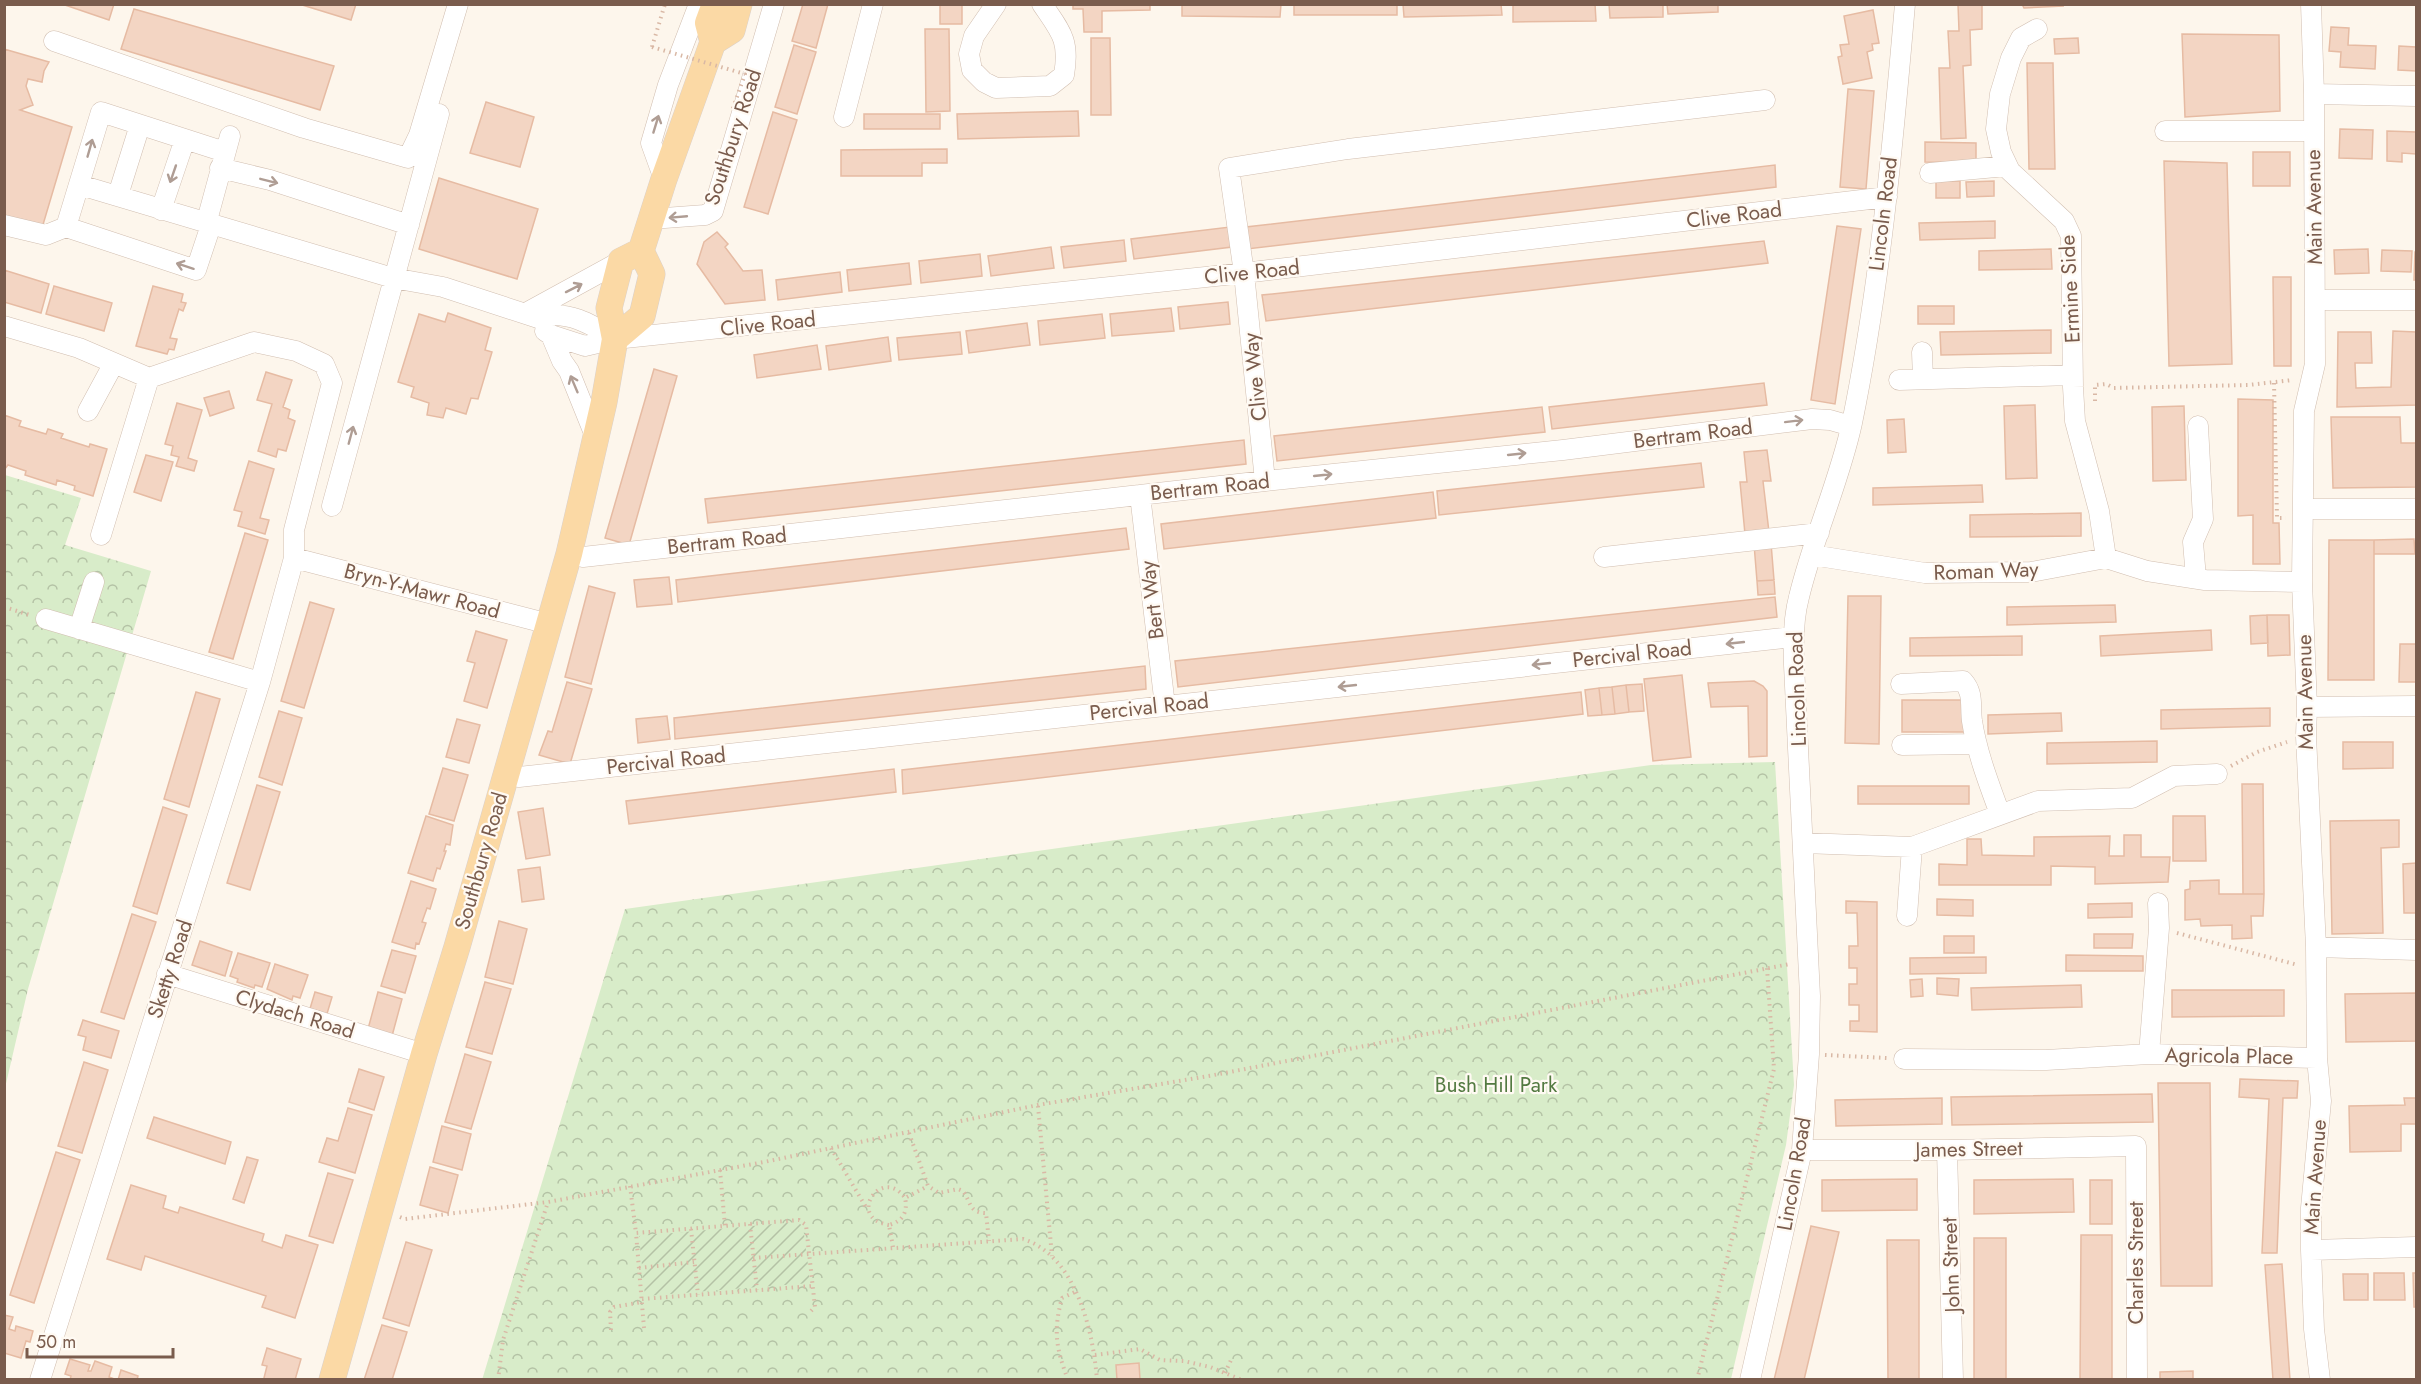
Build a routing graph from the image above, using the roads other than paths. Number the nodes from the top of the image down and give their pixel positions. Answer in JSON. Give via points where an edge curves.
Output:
{"nodes":[{"id":1,"x":458,"y":4,"type":"edge"},
{"id":2,"x":699,"y":4,"type":"edge"},
{"id":3,"x":715,"y":4,"type":"edge"},
{"id":4,"x":740,"y":4,"type":"edge"},
{"id":5,"x":774,"y":4,"type":"edge"},
{"id":6,"x":873,"y":4,"type":"edge"},
{"id":7,"x":996,"y":4,"type":"edge"},
{"id":8,"x":1042,"y":4,"type":"edge"},
{"id":9,"x":1905,"y":4,"type":"edge"},
{"id":10,"x":2311,"y":4,"type":"edge"},
{"id":11,"x":2037,"y":29,"type":"dead end"},
{"id":12,"x":54,"y":41,"type":"dead end"},
{"id":13,"x":713,"y":42,"type":"junction"},
{"id":14,"x":448,"y":77,"type":"dead end"},
{"id":15,"x":2314,"y":94,"type":"junction"},
{"id":16,"x":2416,"y":96,"type":"edge"},
{"id":17,"x":1765,"y":100,"type":"dead end"},
{"id":18,"x":844,"y":117,"type":"dead end"},
{"id":19,"x":140,"y":125,"type":"junction"},
{"id":20,"x":2165,"y":131,"type":"dead end"},
{"id":21,"x":2313,"y":131,"type":"junction"},
{"id":22,"x":185,"y":139,"type":"junction"},
{"id":23,"x":225,"y":152,"type":"junction"},
{"id":24,"x":2007,"y":166,"type":"junction"},
{"id":25,"x":1930,"y":173,"type":"dead end"},
{"id":26,"x":663,"y":179,"type":"junction"},
{"id":27,"x":80,"y":185,"type":"junction"},
{"id":28,"x":118,"y":195,"type":"junction"},
{"id":29,"x":1887,"y":197,"type":"junction"},
{"id":30,"x":160,"y":210,"type":"junction"},
{"id":31,"x":651,"y":219,"type":"junction"},
{"id":32,"x":208,"y":224,"type":"junction"},
{"id":33,"x":4,"y":225,"type":"edge"},
{"id":34,"x":409,"y":225,"type":"junction"},
{"id":35,"x":66,"y":227,"type":"junction"},
{"id":36,"x":631,"y":256,"type":"junction"},
{"id":37,"x":1244,"y":273,"type":"junction"},
{"id":38,"x":393,"y":278,"type":"junction"},
{"id":39,"x":2315,"y":300,"type":"junction"},
{"id":40,"x":2416,"y":300,"type":"edge"},
{"id":41,"x":532,"y":315,"type":"junction"},
{"id":42,"x":4,"y":326,"type":"edge"},
{"id":43,"x":551,"y":335,"type":"junction"},
{"id":44,"x":615,"y":339,"type":"junction"},
{"id":45,"x":1922,"y":352,"type":"dead end"},
{"id":46,"x":114,"y":363,"type":"junction"},
{"id":47,"x":2072,"y":375,"type":"junction"},
{"id":48,"x":149,"y":378,"type":"junction"},
{"id":49,"x":1899,"y":380,"type":"dead end"},
{"id":50,"x":1923,"y":380,"type":"junction"},
{"id":51,"x":88,"y":411,"type":"dead end"},
{"id":52,"x":1851,"y":426,"type":"junction"},
{"id":53,"x":2198,"y":426,"type":"dead end"},
{"id":54,"x":596,"y":438,"type":"junction"},
{"id":55,"x":1265,"y":481,"type":"junction"},
{"id":56,"x":1140,"y":495,"type":"junction"},
{"id":57,"x":332,"y":506,"type":"dead end"},
{"id":58,"x":2303,"y":509,"type":"junction"},
{"id":59,"x":2416,"y":509,"type":"edge"},
{"id":60,"x":1819,"y":533,"type":"junction"},
{"id":61,"x":101,"y":535,"type":"dead end"},
{"id":62,"x":569,"y":554,"type":"junction"},
{"id":63,"x":1812,"y":555,"type":"junction"},
{"id":64,"x":1604,"y":557,"type":"dead end"},
{"id":65,"x":294,"y":558,"type":"junction"},
{"id":66,"x":2106,"y":558,"type":"junction"},
{"id":67,"x":2196,"y":578,"type":"junction"},
{"id":68,"x":94,"y":582,"type":"dead end"},
{"id":69,"x":2302,"y":582,"type":"junction"},
{"id":70,"x":46,"y":619,"type":"road end"},
{"id":71,"x":549,"y":624,"type":"junction"},
{"id":72,"x":79,"y":629,"type":"junction"},
{"id":73,"x":1793,"y":637,"type":"junction"},
{"id":74,"x":260,"y":682,"type":"junction"},
{"id":75,"x":1901,"y":684,"type":"dead end"},
{"id":76,"x":1165,"y":706,"type":"junction"},
{"id":77,"x":2307,"y":706,"type":"junction"},
{"id":78,"x":2416,"y":706,"type":"edge"},
{"id":79,"x":1977,"y":744,"type":"junction"},
{"id":80,"x":1902,"y":745,"type":"dead end"},
{"id":81,"x":506,"y":774,"type":"junction"},
{"id":82,"x":2217,"y":774,"type":"road end"},
{"id":83,"x":2000,"y":814,"type":"junction"},
{"id":84,"x":1803,"y":843,"type":"junction"},
{"id":85,"x":1912,"y":847,"type":"junction"},
{"id":86,"x":2158,"y":903,"type":"dead end"},
{"id":87,"x":1906,"y":916,"type":"dead end"},
{"id":88,"x":2316,"y":947,"type":"junction"},
{"id":89,"x":2416,"y":950,"type":"edge"},
{"id":90,"x":167,"y":974,"type":"junction"},
{"id":91,"x":423,"y":1054,"type":"junction"},
{"id":92,"x":2149,"y":1054,"type":"junction"},
{"id":93,"x":2317,"y":1058,"type":"junction"},
{"id":94,"x":1904,"y":1059,"type":"road end"},
{"id":95,"x":2136,"y":1146,"type":"joint"},
{"id":96,"x":1802,"y":1150,"type":"junction"},
{"id":97,"x":1947,"y":1150,"type":"junction"},
{"id":98,"x":2416,"y":1247,"type":"edge"},
{"id":99,"x":2311,"y":1250,"type":"junction"},
{"id":100,"x":40,"y":1380,"type":"edge"},
{"id":101,"x":332,"y":1380,"type":"edge"},
{"id":102,"x":1750,"y":1380,"type":"edge"},
{"id":103,"x":1953,"y":1380,"type":"edge"},
{"id":104,"x":2137,"y":1380,"type":"edge"},
{"id":105,"x":2320,"y":1380,"type":"edge"}],
"edges":[{"from":1,"to":12,"type":"street","via":[[419,135],[408,158],[304,128]]},
{"from":26,"to":2,"type":"street","one_way":true,"via":[[651,143]]},
{"from":3,"to":13,"type":"main road","name":"Southbury Road","via":[[708,23]]},
{"from":4,"to":13,"type":"main road","name":"Southbury Road","via":[[732,30]]},
{"from":5,"to":31,"type":"street","name":"Southbury Road","one_way":true,"via":[[713,211]]},
{"from":6,"to":18,"type":"street"},
{"from":7,"to":8,"type":"street","via":[[974,36],[969,54],[972,70],[996,88],[1050,86],[1064,75],[1066,43]]},
{"from":9,"to":29,"type":"street","name":"Lincoln Road"},
{"from":10,"to":15,"type":"street","name":"Main Avenue"},
{"from":11,"to":24,"type":"street","name":"Ermine Side","via":[[2021,38],[2000,94],[1996,129]]},
{"from":13,"to":26,"type":"main road","name":"Southbury Road"},
{"from":14,"to":34,"type":"street"},
{"from":15,"to":16,"type":"street"},
{"from":15,"to":21,"type":"street","name":"Main Avenue"},
{"from":17,"to":37,"type":"street","name":"Clive Way","via":[[1348,149],[1229,168]]},
{"from":19,"to":22,"type":"street"},
{"from":27,"to":19,"type":"street","one_way":true,"via":[[101,112]]},
{"from":19,"to":28,"type":"street"},
{"from":20,"to":21,"type":"street"},
{"from":21,"to":39,"type":"street","name":"Main Avenue"},
{"from":22,"to":23,"type":"street"},
{"from":22,"to":30,"type":"street","one_way":true},
{"from":23,"to":32,"type":"street"},
{"from":23,"to":34,"type":"street","one_way":true,"via":[[270,180]]},
{"from":24,"to":25,"type":"street"},
{"from":24,"to":47,"type":"street","name":"Ermine Side","via":[[2069,227]]},
{"from":26,"to":31,"type":"main road","name":"Southbury Road"},
{"from":27,"to":28,"type":"street"},
{"from":27,"to":35,"type":"street"},
{"from":28,"to":30,"type":"street"},
{"from":29,"to":37,"type":"street","name":"Clive Road"},
{"from":29,"to":52,"type":"street","name":"Lincoln Road"},
{"from":30,"to":32,"type":"street"},
{"from":31,"to":36,"type":"main road","name":"Southbury Road"},
{"from":32,"to":35,"type":"street","one_way":true,"via":[[196,270]]},
{"from":32,"to":38,"type":"street"},
{"from":33,"to":35,"type":"street","via":[[46,235]]},
{"from":34,"to":38,"type":"street"},
{"from":41,"to":36,"type":"street","one_way":true},
{"from":36,"to":44,"type":"main road","name":"Southbury Road","via":[[609,308]]},
{"from":36,"to":44,"type":"main road","via":[[652,274],[642,316]]},
{"from":37,"to":44,"type":"street","name":"Clive Road"},
{"from":37,"to":55,"type":"street","name":"Clive Way"},
{"from":38,"to":41,"type":"street","via":[[443,287]]},
{"from":57,"to":38,"type":"street","one_way":true},
{"from":39,"to":40,"type":"street"},
{"from":39,"to":58,"type":"street","name":"Main Avenue","via":[[2315,364],[2304,411]]},
{"from":41,"to":43,"type":"street"},
{"from":41,"to":44,"type":"street","via":[[564,315],[590,323]]},
{"from":42,"to":46,"type":"street","via":[[79,348]]},
{"from":43,"to":44,"type":"street","name":"Clive Road","via":[[585,346]]},
{"from":54,"to":43,"type":"street","one_way":true},
{"from":44,"to":54,"type":"main road","name":"Southbury Road"},
{"from":45,"to":50,"type":"street"},
{"from":46,"to":48,"type":"street"},
{"from":46,"to":51,"type":"street"},
{"from":47,"to":50,"type":"street","name":"Ermine Side"},
{"from":47,"to":66,"type":"street","name":"Ermine Side","via":[[2077,433],[2099,511]]},
{"from":48,"to":61,"type":"street"},
{"from":48,"to":65,"type":"street","name":"Sketty Road","via":[[254,342],[296,351],[324,364],[333,382],[294,530]]},
{"from":49,"to":50,"type":"street","name":"Ermine Side"},
{"from":55,"to":52,"type":"street","name":"Bertram Road","one_way":true,"via":[[1812,419]]},
{"from":52,"to":60,"type":"street","name":"Lincoln Road"},
{"from":53,"to":67,"type":"street","via":[[2203,519],[2193,542]]},
{"from":54,"to":62,"type":"main road","name":"Southbury Road"},
{"from":55,"to":56,"type":"street","name":"Bertram Road"},
{"from":56,"to":62,"type":"street","name":"Bertram Road","via":[[584,557]]},
{"from":56,"to":76,"type":"street","name":"Bert Way"},
{"from":58,"to":59,"type":"street"},
{"from":58,"to":69,"type":"street","name":"Main Avenue"},
{"from":60,"to":63,"type":"street","name":"Lincoln Road"},
{"from":60,"to":64,"type":"street"},
{"from":62,"to":71,"type":"main road","name":"Southbury Road"},
{"from":63,"to":66,"type":"street","name":"Roman Way","via":[[1925,573],[2031,572]]},
{"from":63,"to":73,"type":"street","name":"Lincoln Road"},
{"from":65,"to":71,"type":"street","name":"Bryn-Y-Mawr Road"},
{"from":65,"to":74,"type":"street","name":"Sketty Road"},
{"from":66,"to":67,"type":"street","name":"Roman Way","via":[[2147,572]]},
{"from":67,"to":69,"type":"street","name":"Roman Way"},
{"from":68,"to":72,"type":"street"},
{"from":69,"to":77,"type":"street","name":"Main Avenue"},
{"from":70,"to":72,"type":"street"},
{"from":71,"to":81,"type":"main road","name":"Southbury Road"},
{"from":72,"to":74,"type":"street"},
{"from":73,"to":76,"type":"street","name":"Percival Road","one_way":true},
{"from":73,"to":84,"type":"street","name":"Lincoln Road"},
{"from":74,"to":90,"type":"street","name":"Sketty Road"},
{"from":75,"to":79,"type":"street","via":[[1963,681],[1969,687]]},
{"from":76,"to":81,"type":"street","name":"Percival Road","via":[[519,777]]},
{"from":77,"to":78,"type":"street"},
{"from":77,"to":88,"type":"street","name":"Main Avenue"},
{"from":79,"to":80,"type":"street"},
{"from":79,"to":83,"type":"street"},
{"from":81,"to":91,"type":"main road","name":"Southbury Road","via":[[458,947]]},
{"from":82,"to":83,"type":"street","via":[[2174,776],[2132,798],[2038,801]]},
{"from":83,"to":85,"type":"street"},
{"from":84,"to":85,"type":"street"},
{"from":84,"to":96,"type":"street","name":"Lincoln Road","via":[[1810,996]]},
{"from":85,"to":87,"type":"street"},
{"from":86,"to":92,"type":"street","name":"Agricola Place"},
{"from":88,"to":89,"type":"street"},
{"from":88,"to":93,"type":"street","name":"Main Avenue"},
{"from":90,"to":91,"type":"street","name":"Clydach Road"},
{"from":90,"to":100,"type":"street","name":"Sketty Road"},
{"from":91,"to":101,"type":"main road","name":"Southbury Road"},
{"from":92,"to":93,"type":"street","name":"Agricola Place"},
{"from":92,"to":94,"type":"street","via":[[2046,1060]]},
{"from":93,"to":99,"type":"street","name":"Main Avenue","via":[[2321,1101]]},
{"from":95,"to":97,"type":"street","name":"James Street"},
{"from":95,"to":104,"type":"street","name":"Charles Street"},
{"from":96,"to":97,"type":"street","name":"James Street"},
{"from":96,"to":102,"type":"street","name":"Lincoln Road"},
{"from":97,"to":103,"type":"street","name":"John Street"},
{"from":98,"to":99,"type":"street"},
{"from":99,"to":105,"type":"street","name":"Main Avenue"}]}
